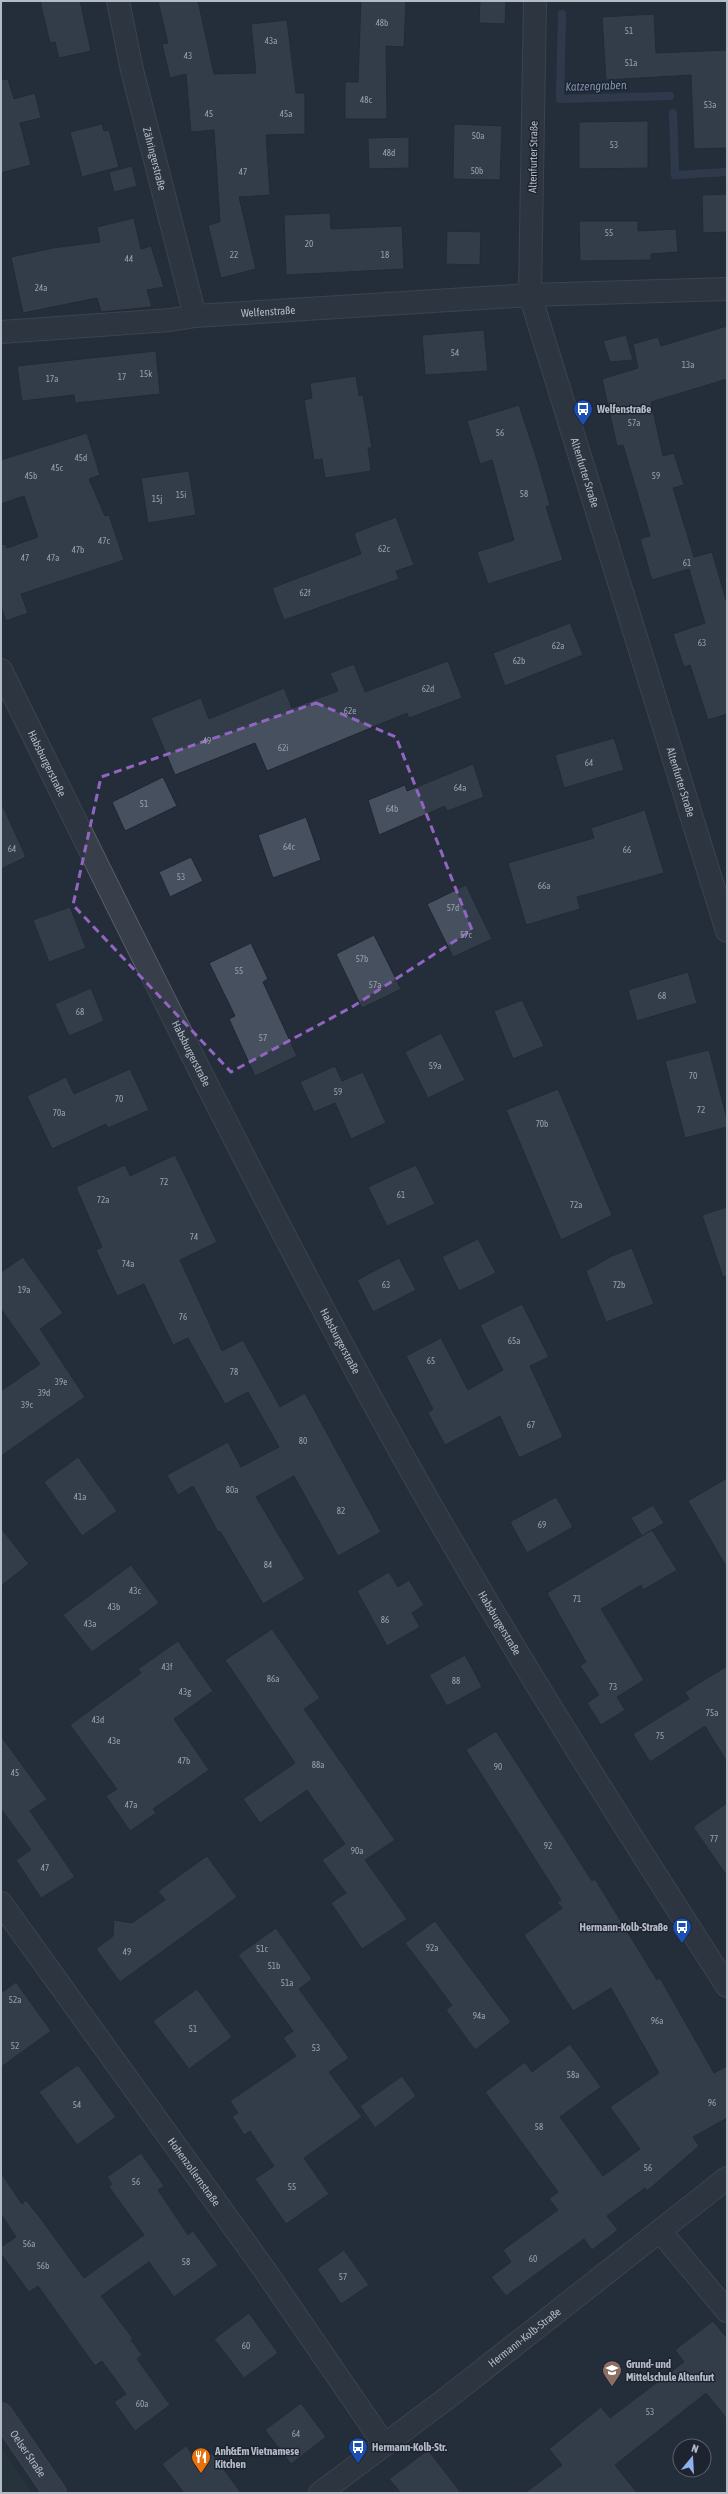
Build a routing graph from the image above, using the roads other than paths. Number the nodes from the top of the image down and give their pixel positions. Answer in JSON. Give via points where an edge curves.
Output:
{"nodes":[{"id":1,"x":118,"y":1,"type":"edge"},
{"id":2,"x":535,"y":1,"type":"edge"},
{"id":3,"x":727,"y":289,"type":"edge"},
{"id":4,"x":530,"y":295,"type":"junction"},
{"id":5,"x":195,"y":316,"type":"junction"},
{"id":6,"x":1,"y":332,"type":"edge"},
{"id":7,"x":1,"y":670,"type":"edge"},
{"id":8,"x":727,"y":930,"type":"edge"},
{"id":9,"x":1,"y":1903,"type":"edge"},
{"id":10,"x":727,"y":1986,"type":"edge"},
{"id":11,"x":727,"y":2178,"type":"edge"},
{"id":12,"x":660,"y":2231,"type":"junction"},
{"id":13,"x":727,"y":2311,"type":"edge"},
{"id":14,"x":1,"y":2414,"type":"edge"},
{"id":15,"x":384,"y":2444,"type":"junction"},
{"id":16,"x":56,"y":2493,"type":"edge"},
{"id":17,"x":320,"y":2493,"type":"edge"}],
"edges":[{"from":1,"to":5,"type":"street","name":"Zähringerstraße","via":[[132,70]]},
{"from":2,"to":4,"type":"street","name":"Altenfurter Straße"},
{"from":3,"to":4,"type":"street","name":"Welfenstraße"},
{"from":4,"to":5,"type":"street","name":"Welfenstraße"},
{"from":4,"to":8,"type":"street","name":"Altenfurter Straße"},
{"from":5,"to":6,"type":"street","name":"Welfenstraße"},
{"from":7,"to":10,"type":"street","name":"Habsburgerstraße","via":[[218,1108],[354,1367],[498,1620],[627,1830]]},
{"from":9,"to":15,"type":"street","name":"Hohenzollernstraße","via":[[264,2269]]},
{"from":11,"to":12,"type":"street","name":"Hermann-Kolb-Straße"},
{"from":12,"to":13,"type":"street"},
{"from":12,"to":15,"type":"street","name":"Hermann-Kolb-Straße","via":[[463,2386]]},
{"from":14,"to":16,"type":"main road","name":"Oelser Straße"},
{"from":15,"to":17,"type":"street","name":"Hermann-Kolb-Straße"}]}
